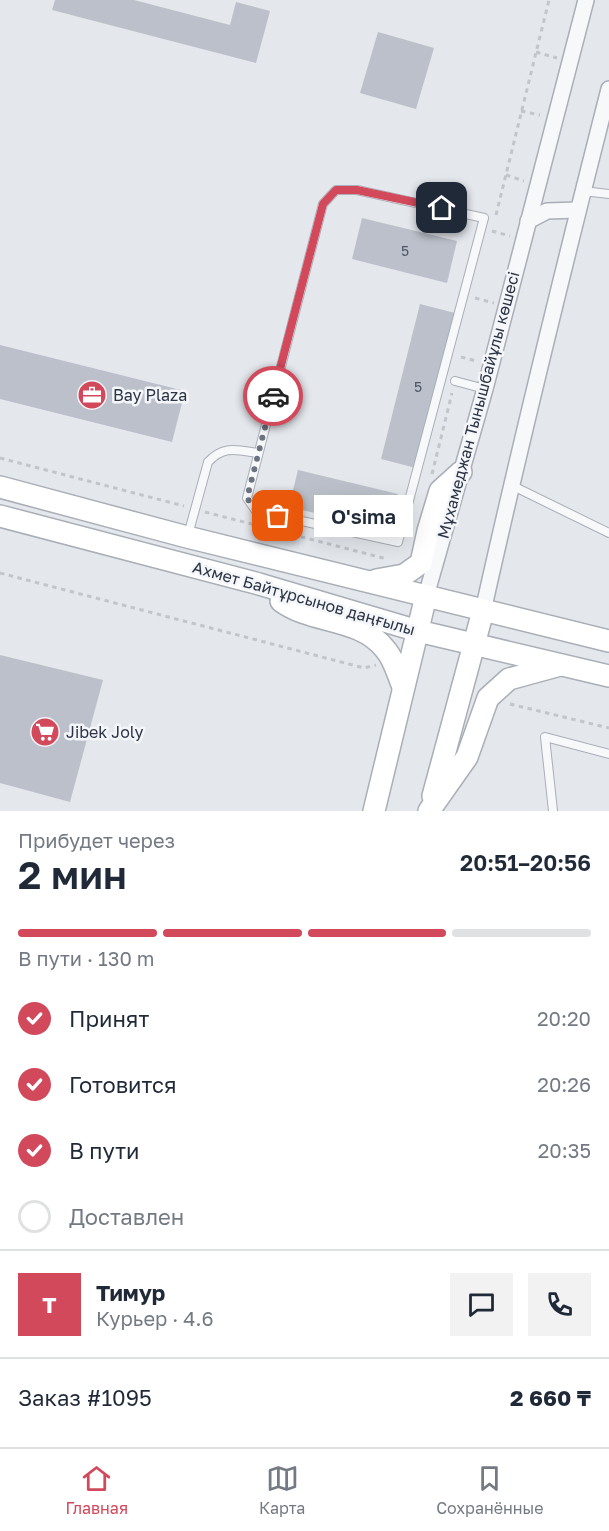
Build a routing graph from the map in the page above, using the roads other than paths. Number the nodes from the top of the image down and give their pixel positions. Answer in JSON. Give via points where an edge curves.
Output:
{"nodes":[{"id":1,"x":586,"y":0,"type":"edge"},
{"id":2,"x":609,"y":89,"type":"edge"},
{"id":3,"x":583,"y":191,"type":"junction"},
{"id":4,"x":609,"y":194,"type":"edge"},
{"id":5,"x":577,"y":210,"type":"junction"},
{"id":6,"x":528,"y":220,"type":"junction"},
{"id":7,"x":455,"y":381,"type":"road end"},
{"id":8,"x":485,"y":389,"type":"junction"},
{"id":9,"x":258,"y":453,"type":"junction"},
{"id":10,"x":461,"y":472,"type":"junction"},
{"id":11,"x":511,"y":485,"type":"junction"},
{"id":12,"x":0,"y":487,"type":"edge"},
{"id":13,"x":0,"y":516,"type":"edge"},
{"id":14,"x":609,"y":532,"type":"edge"},
{"id":15,"x":188,"y":537,"type":"junction"},
{"id":16,"x":368,"y":582,"type":"junction"},
{"id":17,"x":259,"y":584,"type":"junction"},
{"id":18,"x":426,"y":596,"type":"junction"},
{"id":19,"x":483,"y":611,"type":"junction"},
{"id":20,"x":418,"y":631,"type":"junction"},
{"id":21,"x":609,"y":641,"type":"edge"},
{"id":22,"x":475,"y":644,"type":"junction"},
{"id":23,"x":560,"y":665,"type":"junction"},
{"id":24,"x":609,"y":676,"type":"edge"},
{"id":25,"x":403,"y":687,"type":"junction"},
{"id":26,"x":609,"y":753,"type":"edge"},
{"id":27,"x":374,"y":811,"type":"edge"},
{"id":28,"x":429,"y":811,"type":"edge"},
{"id":29,"x":553,"y":811,"type":"edge"}],
"edges":[{"from":1,"to":6,"type":"street","name":"Мұхамеджан Тынышбайұлы көшесі"},
{"from":2,"to":3,"type":"street"},
{"from":3,"to":4,"type":"lane"},
{"from":3,"to":5,"type":"street"},
{"from":5,"to":6,"type":"street","via":[[547,211]]},
{"from":5,"to":11,"type":"street"},
{"from":6,"to":8,"type":"street","name":"Мұхамеджан Тынышбайұлы көшесі"},
{"from":7,"to":8,"type":"lane"},
{"from":8,"to":10,"type":"street","name":"Мұхамеджан Тынышбайұлы көшесі"},
{"from":9,"to":9,"type":"lane","via":[[323,204],[336,190],[357,190],[484,218],[398,542],[256,511],[247,498]]},
{"from":9,"to":15,"type":"lane","via":[[226,449],[208,462]]},
{"from":10,"to":16,"type":"street","via":[[440,491],[421,563],[404,576]]},
{"from":10,"to":18,"type":"street","name":"Мұхамеджан Тынышбайұлы көшесі"},
{"from":11,"to":14,"type":"lane"},
{"from":11,"to":19,"type":"street"},
{"from":12,"to":15,"type":"street","name":"Ахмет Байтұрсынов даңғылы"},
{"from":13,"to":17,"type":"street","name":"Ахмет Байтұрсынов даңғылы"},
{"from":15,"to":16,"type":"street","name":"Ахмет Байтұрсынов даңғылы"},
{"from":16,"to":18,"type":"street","name":"Ахмет Байтұрсынов даңғылы"},
{"from":17,"to":20,"type":"street","name":"Ахмет Байтұрсынов даңғылы"},
{"from":17,"to":25,"type":"street","via":[[292,609],[370,633],[387,650]]},
{"from":18,"to":19,"type":"street","name":"Ахмет Байтұрсынов даңғылы"},
{"from":18,"to":20,"type":"street","name":"Мұхамеджан Тынышбайұлы көшесі"},
{"from":19,"to":21,"type":"street","name":"Ахмет Байтұрсынов даңғылы"},
{"from":19,"to":22,"type":"street"},
{"from":20,"to":22,"type":"street","name":"Ахмет Байтұрсынов даңғылы"},
{"from":20,"to":25,"type":"street","name":"Мұхамеджан Тынышбайұлы көшесі"},
{"from":22,"to":23,"type":"street","name":"Ахмет Байтұрсынов даңғылы"},
{"from":22,"to":28,"type":"street"},
{"from":23,"to":24,"type":"street","name":"Ахмет Байтұрсынов даңғылы"},
{"from":23,"to":28,"type":"street","via":[[509,679],[488,698],[467,757]]},
{"from":25,"to":27,"type":"street","name":"Мұхамеджан Тынышбайұлы көшесі"},
{"from":26,"to":29,"type":"lane","via":[[545,737]]}]}
